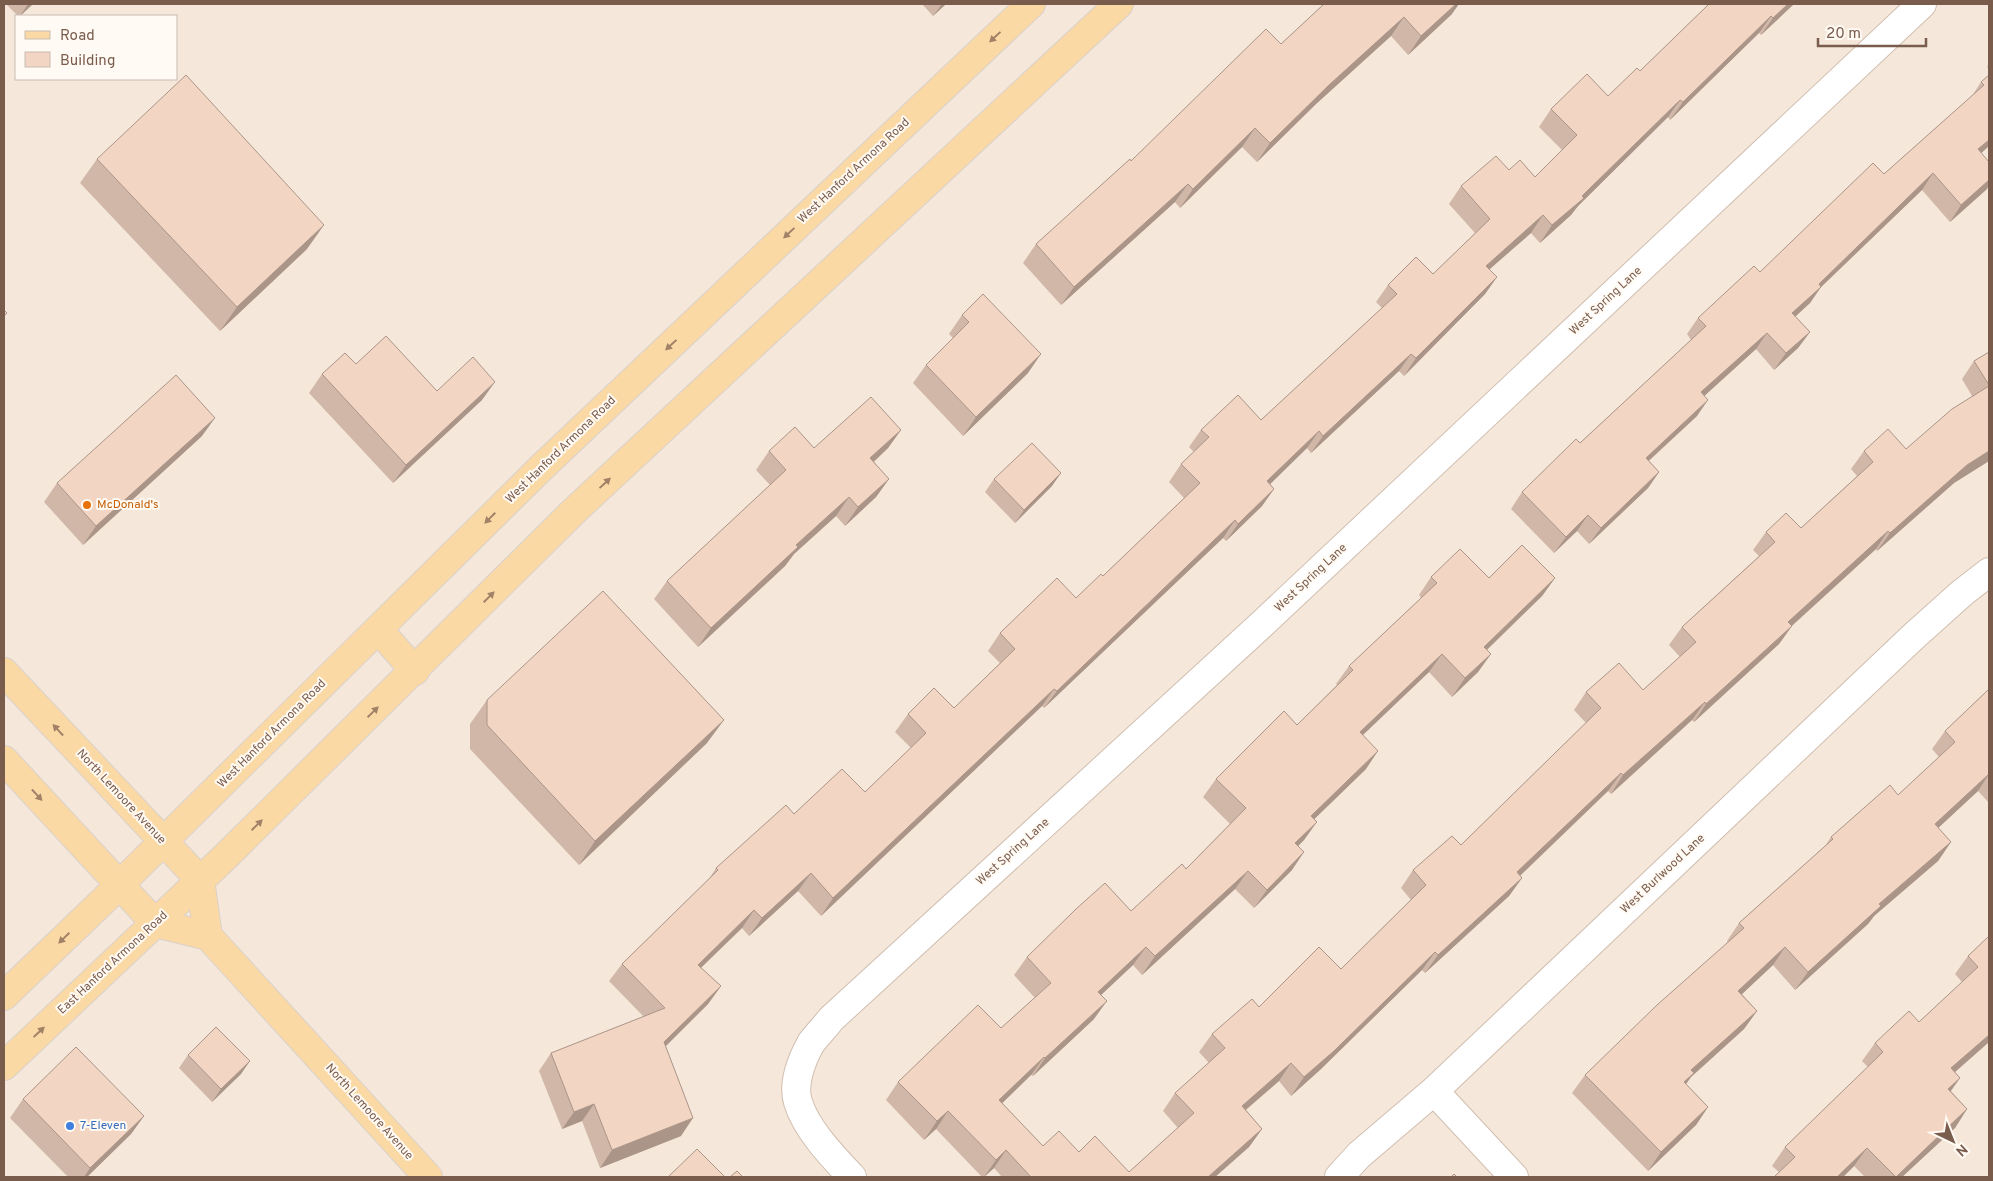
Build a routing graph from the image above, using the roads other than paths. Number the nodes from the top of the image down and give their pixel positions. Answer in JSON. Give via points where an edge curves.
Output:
{"nodes":[{"id":1,"x":1031,"y":4,"type":"edge"},
{"id":2,"x":1119,"y":4,"type":"edge"},
{"id":3,"x":1922,"y":4,"type":"edge"},
{"id":4,"x":1989,"y":572,"type":"edge"},
{"id":5,"x":378,"y":629,"type":"junction"},
{"id":6,"x":415,"y":670,"type":"junction"},
{"id":7,"x":4,"y":672,"type":"edge"},
{"id":8,"x":4,"y":760,"type":"edge"},
{"id":9,"x":163,"y":841,"type":"junction"},
{"id":10,"x":200,"y":880,"type":"junction"},
{"id":11,"x":119,"y":885,"type":"junction"},
{"id":12,"x":155,"y":923,"type":"junction"},
{"id":13,"x":208,"y":936,"type":"junction"},
{"id":14,"x":4,"y":996,"type":"edge"},
{"id":15,"x":4,"y":1066,"type":"edge"},
{"id":16,"x":1434,"y":1091,"type":"junction"},
{"id":17,"x":428,"y":1177,"type":"edge"},
{"id":18,"x":852,"y":1177,"type":"edge"},
{"id":19,"x":1339,"y":1177,"type":"edge"},
{"id":20,"x":1514,"y":1177,"type":"edge"}],
"edges":[{"from":1,"to":5,"type":"main road","name":"West Hanford Armona Road","one_way":true,"via":[[542,467]]},
{"from":6,"to":2,"type":"main road","one_way":true,"via":[[574,512]]},
{"from":3,"to":18,"type":"street","name":"West Spring Lane","via":[[1262,624],[831,1019],[802,1062],[797,1100],[804,1118]]},
{"from":4,"to":16,"type":"street","name":"West Burlwood Lane","via":[[1914,636]]},
{"from":5,"to":6,"type":"main road"},
{"from":5,"to":9,"type":"main road","name":"West Hanford Armona Road"},
{"from":10,"to":6,"type":"main road","name":"East Hanford Armona Road","one_way":true},
{"from":9,"to":7,"type":"main road","name":"North Lemoore Avenue","one_way":true},
{"from":8,"to":11,"type":"main road","one_way":true},
{"from":9,"to":10,"type":"main road","name":"North Lemoore Avenue"},
{"from":9,"to":11,"type":"main road","name":"West Hanford Armona Road"},
{"from":10,"to":12,"type":"main road","name":"East Hanford Armona Road"},
{"from":10,"to":13,"type":"main road"},
{"from":11,"to":12,"type":"main road"},
{"from":11,"to":14,"type":"main road","name":"West Hanford Armona Road","one_way":true},
{"from":12,"to":13,"type":"main road"},
{"from":15,"to":12,"type":"main road","name":"East Hanford Armona Road","one_way":true},
{"from":13,"to":17,"type":"main road","name":"North Lemoore Avenue"},
{"from":16,"to":19,"type":"street","name":"West Burlwood Lane","via":[[1359,1155]]},
{"from":16,"to":20,"type":"street"}]}
